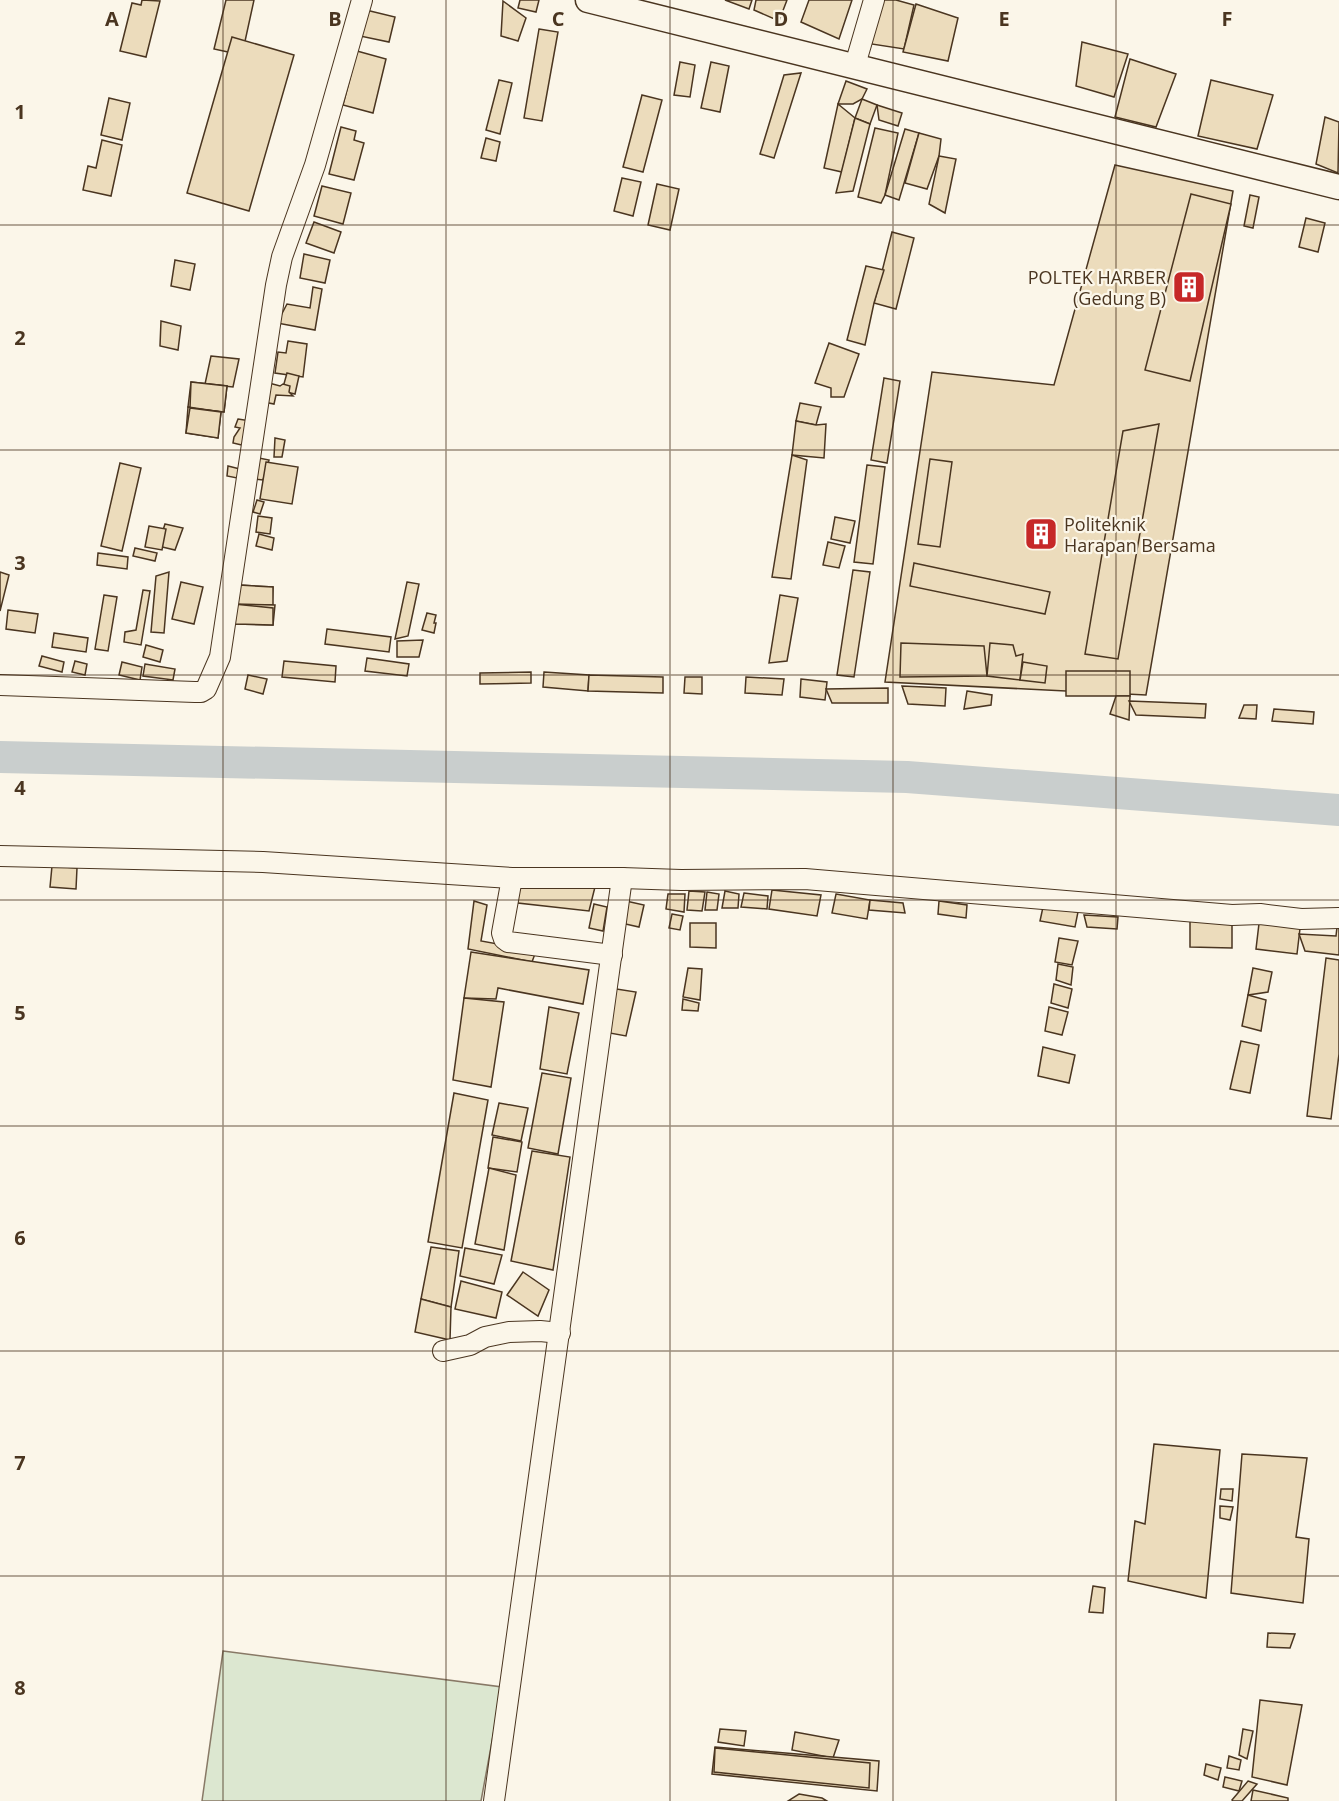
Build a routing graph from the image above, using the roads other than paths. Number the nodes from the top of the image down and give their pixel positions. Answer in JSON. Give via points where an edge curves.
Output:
{"nodes":[{"id":1,"x":362,"y":0,"type":"edge"},
{"id":2,"x":588,"y":0,"type":"edge"},
{"id":3,"x":874,"y":0,"type":"edge"},
{"id":4,"x":647,"y":5,"type":"edge"},
{"id":5,"x":855,"y":65,"type":"junction"},
{"id":6,"x":1339,"y":187,"type":"edge"},
{"id":7,"x":0,"y":685,"type":"edge"},
{"id":8,"x":0,"y":856,"type":"edge"},
{"id":9,"x":512,"y":878,"type":"junction"},
{"id":10,"x":622,"y":878,"type":"junction"},
{"id":11,"x":1339,"y":918,"type":"edge"},
{"id":12,"x":612,"y":955,"type":"junction"},
{"id":13,"x":560,"y":1333,"type":"junction"},
{"id":14,"x":443,"y":1351,"type":"dead end"},
{"id":15,"x":494,"y":1801,"type":"edge"}],
"edges":[{"from":1,"to":7,"type":"street","via":[[315,165],[282,257],[220,657],[210,682],[201,692]]},
{"from":2,"to":4,"type":"main road"},
{"from":3,"to":5,"type":"street"},
{"from":4,"to":5,"type":"main road"},
{"from":5,"to":6,"type":"main road"},
{"from":8,"to":9,"type":"street","via":[[263,862]]},
{"from":9,"to":10,"type":"street"},
{"from":9,"to":12,"type":"street","via":[[504,939]]},
{"from":10,"to":11,"type":"street","via":[[805,879],[1232,915]]},
{"from":10,"to":12,"type":"street"},
{"from":12,"to":13,"type":"street"},
{"from":13,"to":14,"type":"street","via":[[509,1332]]},
{"from":13,"to":15,"type":"street"}]}
